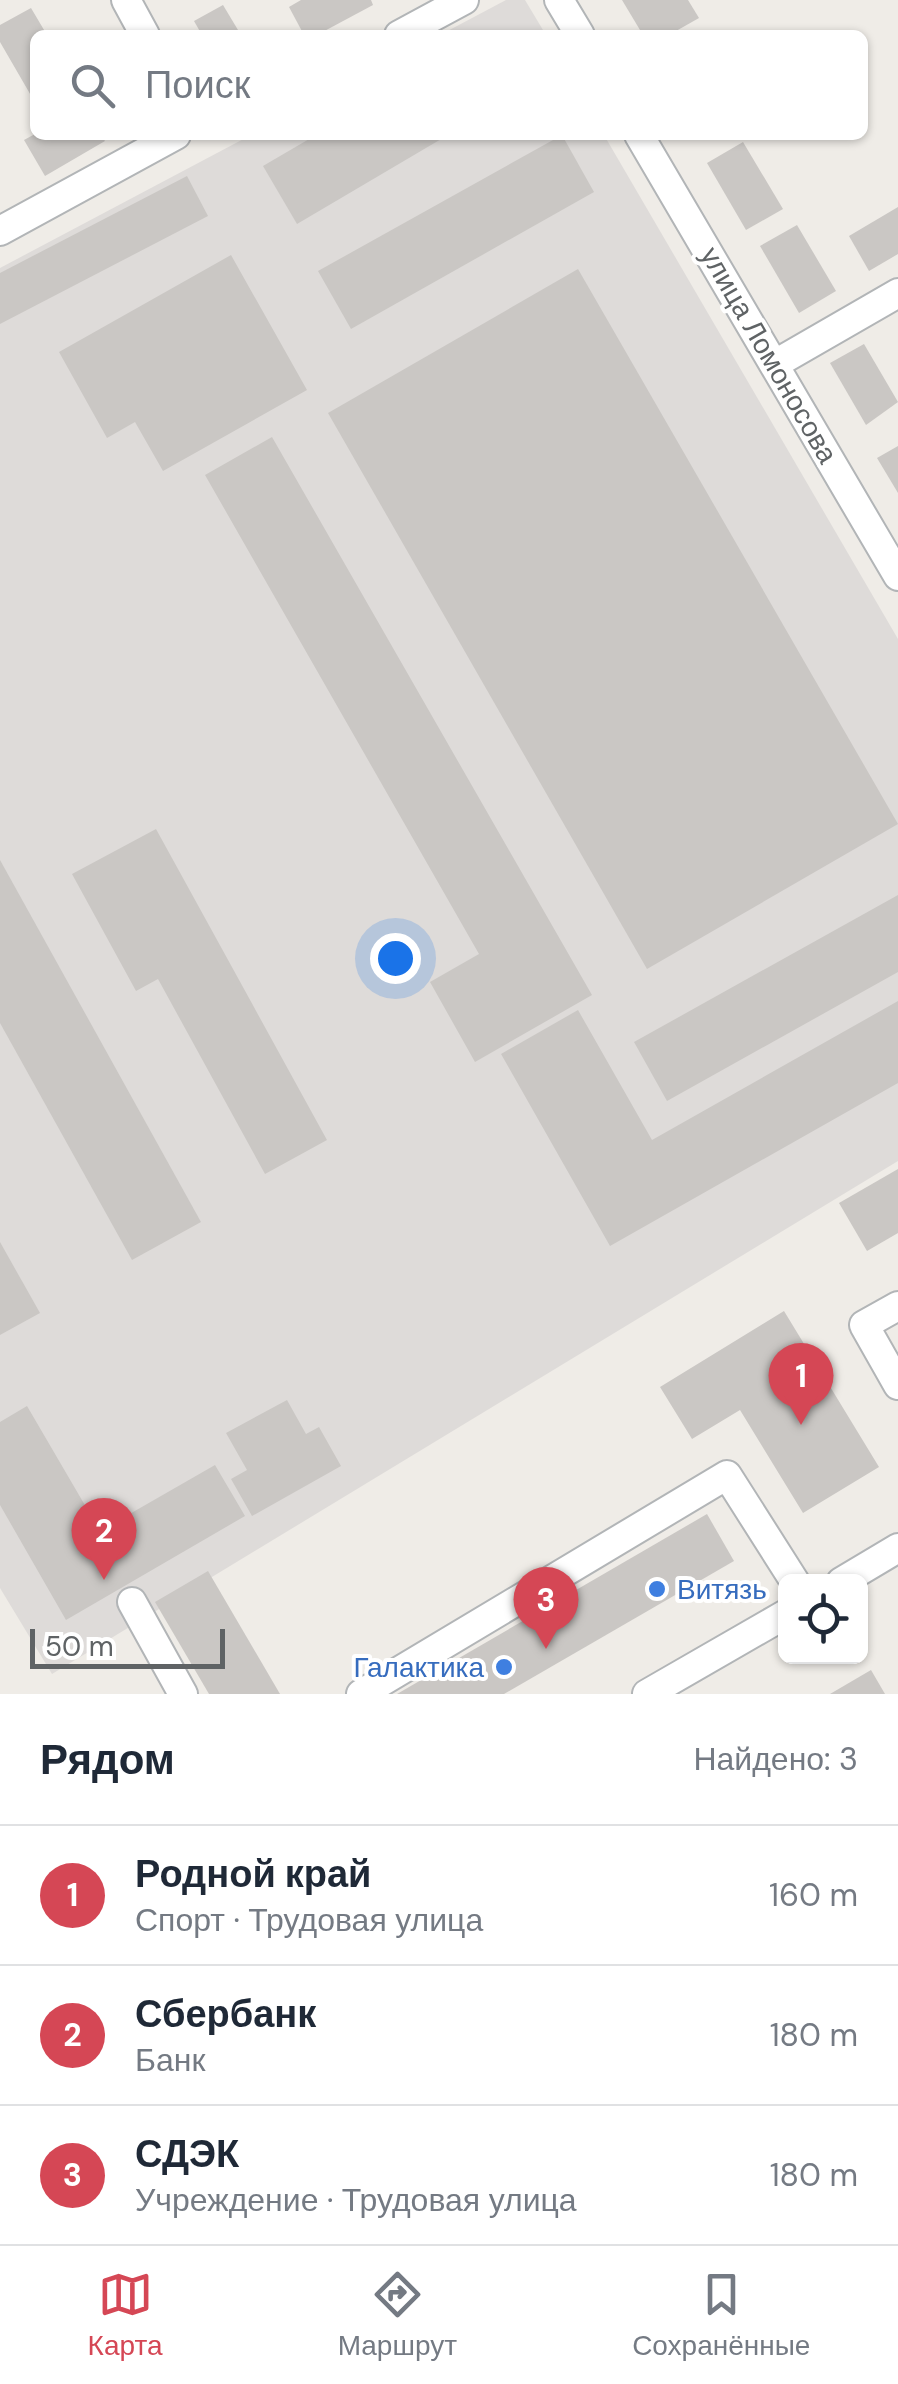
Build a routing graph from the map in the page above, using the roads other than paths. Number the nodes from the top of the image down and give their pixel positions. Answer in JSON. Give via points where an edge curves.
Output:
{"nodes":[{"id":1,"x":126,"y":0,"type":"edge"},
{"id":2,"x":464,"y":0,"type":"edge"},
{"id":3,"x":559,"y":0,"type":"edge"},
{"id":4,"x":142,"y":30,"type":"edge"},
{"id":5,"x":408,"y":30,"type":"edge"},
{"id":6,"x":577,"y":30,"type":"edge"},
{"id":7,"x":167,"y":140,"type":"edge"},
{"id":8,"x":642,"y":140,"type":"edge"},
{"id":9,"x":0,"y":232,"type":"edge"},
{"id":10,"x":898,"y":293,"type":"edge"},
{"id":11,"x":775,"y":364,"type":"junction"},
{"id":12,"x":898,"y":576,"type":"edge"},
{"id":13,"x":898,"y":1306,"type":"edge"},
{"id":14,"x":898,"y":1385,"type":"edge"},
{"id":15,"x":898,"y":1548,"type":"edge"},
{"id":16,"x":790,"y":1574,"type":"edge"},
{"id":17,"x":854,"y":1574,"type":"edge"},
{"id":18,"x":132,"y":1602,"type":"dead end"},
{"id":19,"x":778,"y":1619,"type":"edge"},
{"id":20,"x":182,"y":1694,"type":"edge"},
{"id":21,"x":361,"y":1694,"type":"edge"},
{"id":22,"x":648,"y":1694,"type":"edge"}],
"edges":[{"from":1,"to":4,"type":"street"},
{"from":2,"to":5,"type":"street"},
{"from":3,"to":6,"type":"street"},
{"from":7,"to":9,"type":"street"},
{"from":8,"to":11,"type":"street","name":"улица Ломоносова"},
{"from":10,"to":11,"type":"street"},
{"from":11,"to":12,"type":"street","name":"улица Ломоносова"},
{"from":13,"to":14,"type":"street","via":[[864,1325]]},
{"from":15,"to":17,"type":"street"},
{"from":16,"to":21,"type":"street","via":[[726,1475]]},
{"from":18,"to":20,"type":"street"},
{"from":19,"to":22,"type":"street"}]}
